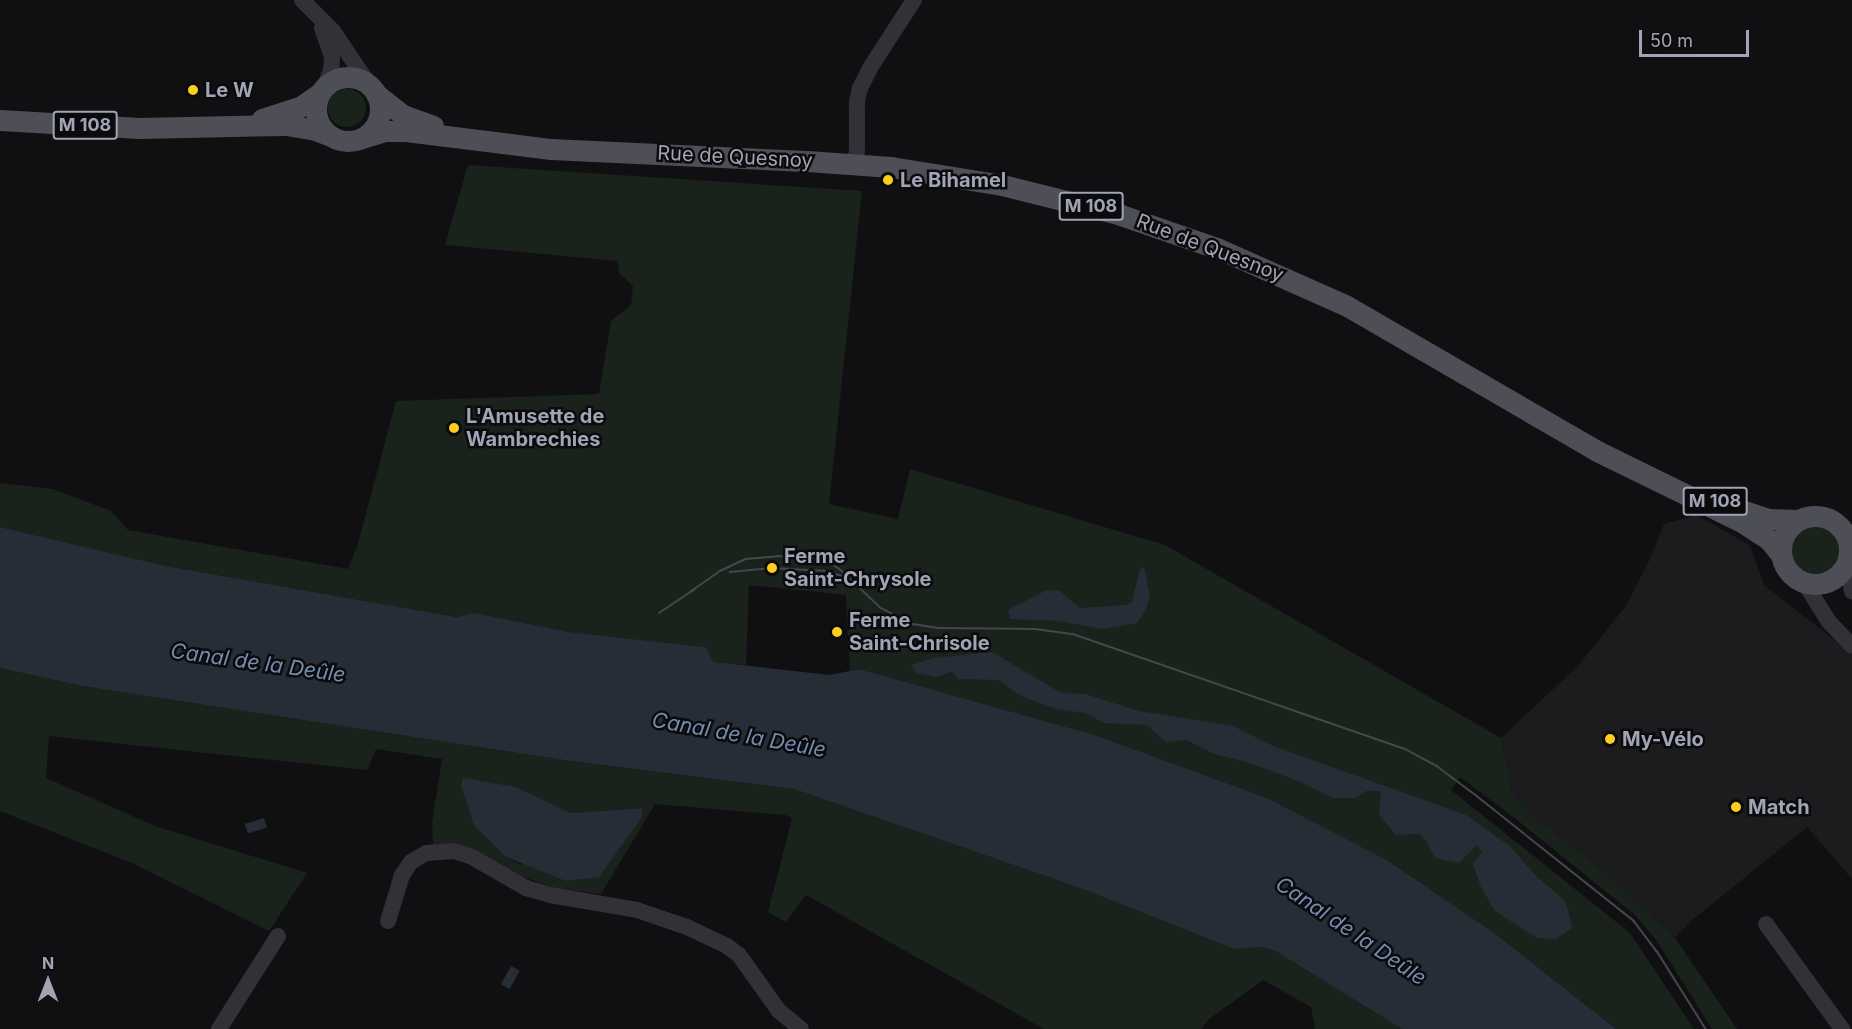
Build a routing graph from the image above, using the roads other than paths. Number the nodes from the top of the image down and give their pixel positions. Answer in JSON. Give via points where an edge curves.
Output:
{"nodes":[{"id":1,"x":914,"y":0,"type":"edge"},
{"id":2,"x":305,"y":2,"type":"edge"},
{"id":3,"x":322,"y":89,"type":"junction"},
{"id":4,"x":373,"y":90,"type":"junction"},
{"id":5,"x":0,"y":120,"type":"edge"},
{"id":6,"x":242,"y":124,"type":"junction"},
{"id":7,"x":331,"y":136,"type":"junction"},
{"id":8,"x":362,"y":138,"type":"junction"},
{"id":9,"x":491,"y":142,"type":"junction"},
{"id":10,"x":854,"y":164,"type":"junction"},
{"id":11,"x":1634,"y":469,"type":"junction"},
{"id":12,"x":1852,"y":513,"type":"edge"},
{"id":13,"x":1823,"y":517,"type":"junction"},
{"id":14,"x":1798,"y":520,"type":"junction"},
{"id":15,"x":1849,"y":553,"type":"edge"},
{"id":16,"x":1781,"y":555,"type":"junction"},
{"id":17,"x":1804,"y":582,"type":"junction"},
{"id":18,"x":1852,"y":592,"type":"edge"},
{"id":19,"x":1852,"y":646,"type":"edge"},
{"id":20,"x":388,"y":921,"type":"dead end"},
{"id":21,"x":1766,"y":924,"type":"dead end"},
{"id":22,"x":278,"y":936,"type":"dead end"},
{"id":23,"x":219,"y":1029,"type":"edge"},
{"id":24,"x":801,"y":1029,"type":"edge"},
{"id":25,"x":1842,"y":1029,"type":"edge"}],
"edges":[{"from":1,"to":10,"type":"street","via":[[860,88]]},
{"from":2,"to":3,"type":"street","via":[[330,46],[331,70]]},
{"from":2,"to":4,"type":"street","via":[[333,31]]},
{"from":3,"to":4,"type":"main road","via":[[346,77],[359,79]]},
{"from":3,"to":6,"type":"main road","number":"M 108","via":[[294,109]]},
{"from":3,"to":7,"type":"main road","via":[[315,106],[317,119]]},
{"from":4,"to":8,"type":"main road","via":[[379,116],[373,129]]},
{"from":4,"to":9,"type":"main road","name":"Rue de Quesnoy","number":"M 108","via":[[391,108],[418,121]]},
{"from":5,"to":6,"type":"main road","number":"M 108","via":[[139,128]]},
{"from":6,"to":7,"type":"main road","number":"M 108","via":[[306,127]]},
{"from":7,"to":8,"type":"main road","via":[[349,141]]},
{"from":8,"to":9,"type":"main road","name":"Rue de Quesnoy","number":"M 108","via":[[395,131]]},
{"from":9,"to":10,"type":"main road","name":"Rue de Quesnoy","number":"M 108"},
{"from":10,"to":11,"type":"main road","name":"Rue de Quesnoy","number":"M 108","via":[[1048,195],[1129,217],[1219,249],[1347,306]]},
{"from":11,"to":14,"type":"main road","name":"Rue de Quesnoy","number":"M 108","via":[[1763,518]]},
{"from":11,"to":16,"type":"main road","name":"Rue de Quesnoy","number":"M 108","via":[[1749,526],[1769,540]]},
{"from":12,"to":13,"type":"main road"},
{"from":13,"to":14,"type":"main road"},
{"from":13,"to":15,"type":"main road","via":[[1842,529]]},
{"from":14,"to":16,"type":"main road","via":[[1784,535]]},
{"from":15,"to":17,"type":"main road","via":[[1839,574],[1827,582]]},
{"from":15,"to":18,"type":"street"},
{"from":16,"to":17,"type":"main road","via":[[1788,571]]},
{"from":17,"to":19,"type":"street","via":[[1829,622]]},
{"from":20,"to":24,"type":"street","via":[[402,875],[411,862],[426,854],[454,851],[537,892],[637,910],[727,946],[739,955],[775,1005]]},
{"from":21,"to":25,"type":"street"},
{"from":22,"to":23,"type":"street"}]}
